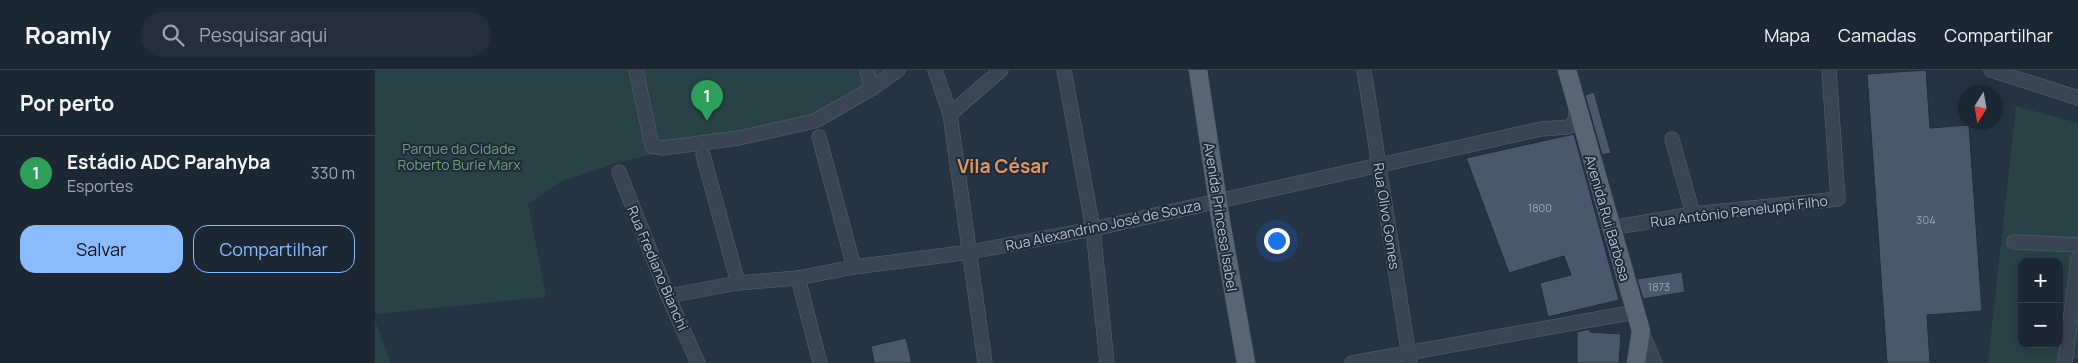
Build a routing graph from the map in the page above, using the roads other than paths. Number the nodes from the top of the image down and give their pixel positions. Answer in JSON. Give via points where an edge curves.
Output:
{"nodes":[{"id":1,"x":636,"y":70,"type":"edge"},
{"id":2,"x":867,"y":70,"type":"edge"},
{"id":3,"x":898,"y":70,"type":"edge"},
{"id":4,"x":935,"y":70,"type":"edge"},
{"id":5,"x":1001,"y":70,"type":"edge"},
{"id":6,"x":1064,"y":70,"type":"edge"},
{"id":7,"x":1198,"y":70,"type":"edge"},
{"id":8,"x":1364,"y":70,"type":"edge"},
{"id":9,"x":1567,"y":70,"type":"edge"},
{"id":10,"x":1829,"y":70,"type":"edge"},
{"id":11,"x":1991,"y":70,"type":"edge"},
{"id":12,"x":871,"y":89,"type":"junction"},
{"id":13,"x":2078,"y":98,"type":"edge"},
{"id":14,"x":1577,"y":106,"type":"junction"},
{"id":15,"x":949,"y":114,"type":"junction"},
{"id":16,"x":819,"y":137,"type":"dead end"},
{"id":17,"x":1672,"y":139,"type":"dead end"},
{"id":18,"x":703,"y":155,"type":"dead end"},
{"id":19,"x":1379,"y":163,"type":"junction"},
{"id":20,"x":619,"y":172,"type":"dead end"},
{"id":21,"x":1218,"y":201,"type":"junction"},
{"id":22,"x":1693,"y":214,"type":"junction"},
{"id":23,"x":1611,"y":228,"type":"junction"},
{"id":24,"x":1093,"y":229,"type":"junction"},
{"id":25,"x":2014,"y":242,"type":"dead end"},
{"id":26,"x":2078,"y":245,"type":"edge"},
{"id":27,"x":970,"y":252,"type":"junction"},
{"id":28,"x":2078,"y":259,"type":"edge"},
{"id":29,"x":855,"y":267,"type":"junction"},
{"id":30,"x":798,"y":278,"type":"junction"},
{"id":31,"x":738,"y":283,"type":"junction"},
{"id":32,"x":668,"y":296,"type":"junction"},
{"id":33,"x":1635,"y":312,"type":"junction"},
{"id":34,"x":1641,"y":331,"type":"junction"},
{"id":35,"x":1410,"y":358,"type":"edge"},
{"id":36,"x":2070,"y":361,"type":"edge"},
{"id":37,"x":698,"y":363,"type":"edge"},
{"id":38,"x":820,"y":363,"type":"edge"},
{"id":39,"x":985,"y":363,"type":"edge"},
{"id":40,"x":1107,"y":363,"type":"edge"},
{"id":41,"x":1246,"y":363,"type":"edge"},
{"id":42,"x":1352,"y":363,"type":"edge"},
{"id":43,"x":1636,"y":363,"type":"edge"},
{"id":44,"x":1655,"y":363,"type":"edge"}],
"edges":[{"from":1,"to":12,"type":"street","via":[[652,146],[663,148],[739,138],[815,121]]},
{"from":2,"to":12,"type":"street"},
{"from":3,"to":12,"type":"street"},
{"from":4,"to":15,"type":"street"},
{"from":5,"to":15,"type":"street"},
{"from":6,"to":24,"type":"street"},
{"from":7,"to":21,"type":"main road","name":"Avenida Princesa Isabel"},
{"from":8,"to":19,"type":"street","name":"Rua Olivo Gomes"},
{"from":9,"to":14,"type":"main road","name":"Avenida Rui Barbosa"},
{"from":10,"to":22,"type":"street","name":"Rua Antônio Peneluppi Filho","via":[[1838,199]]},
{"from":11,"to":13,"type":"street"},
{"from":14,"to":19,"type":"street","name":"Rua Alexandrino José de Souza","via":[[1574,124],[1568,127],[1541,129]]},
{"from":14,"to":23,"type":"main road","name":"Avenida Rui Barbosa"},
{"from":15,"to":27,"type":"street"},
{"from":16,"to":29,"type":"street"},
{"from":17,"to":22,"type":"street"},
{"from":18,"to":31,"type":"street"},
{"from":19,"to":21,"type":"street","name":"Rua Alexandrino José de Souza"},
{"from":19,"to":35,"type":"street","name":"Rua Olivo Gomes"},
{"from":20,"to":32,"type":"street","name":"Rua Frediano Bianchi"},
{"from":21,"to":24,"type":"street","name":"Rua Alexandrino José de Souza"},
{"from":21,"to":41,"type":"main road","name":"Avenida Princesa Isabel"},
{"from":22,"to":23,"type":"street","name":"Rua Antônio Peneluppi Filho"},
{"from":23,"to":33,"type":"main road","name":"Avenida Rui Barbosa"},
{"from":24,"to":27,"type":"street","name":"Rua Alexandrino José de Souza"},
{"from":24,"to":40,"type":"street"},
{"from":25,"to":26,"type":"street"},
{"from":27,"to":29,"type":"street","name":"Rua Alexandrino José de Souza"},
{"from":27,"to":39,"type":"street"},
{"from":28,"to":36,"type":"street"},
{"from":29,"to":30,"type":"street","name":"Rua Alexandrino José de Souza"},
{"from":30,"to":31,"type":"street","name":"Rua Alexandrino José de Souza"},
{"from":30,"to":38,"type":"street"},
{"from":31,"to":32,"type":"street","name":"Rua Alexandrino José de Souza"},
{"from":32,"to":37,"type":"street","name":"Rua Frediano Bianchi"},
{"from":33,"to":34,"type":"main road","name":"Avenida Rui Barbosa"},
{"from":33,"to":35,"type":"street"},
{"from":34,"to":43,"type":"main road"},
{"from":34,"to":44,"type":"street","name":"Avenida Rui Barbosa"},
{"from":35,"to":42,"type":"street"}]}
